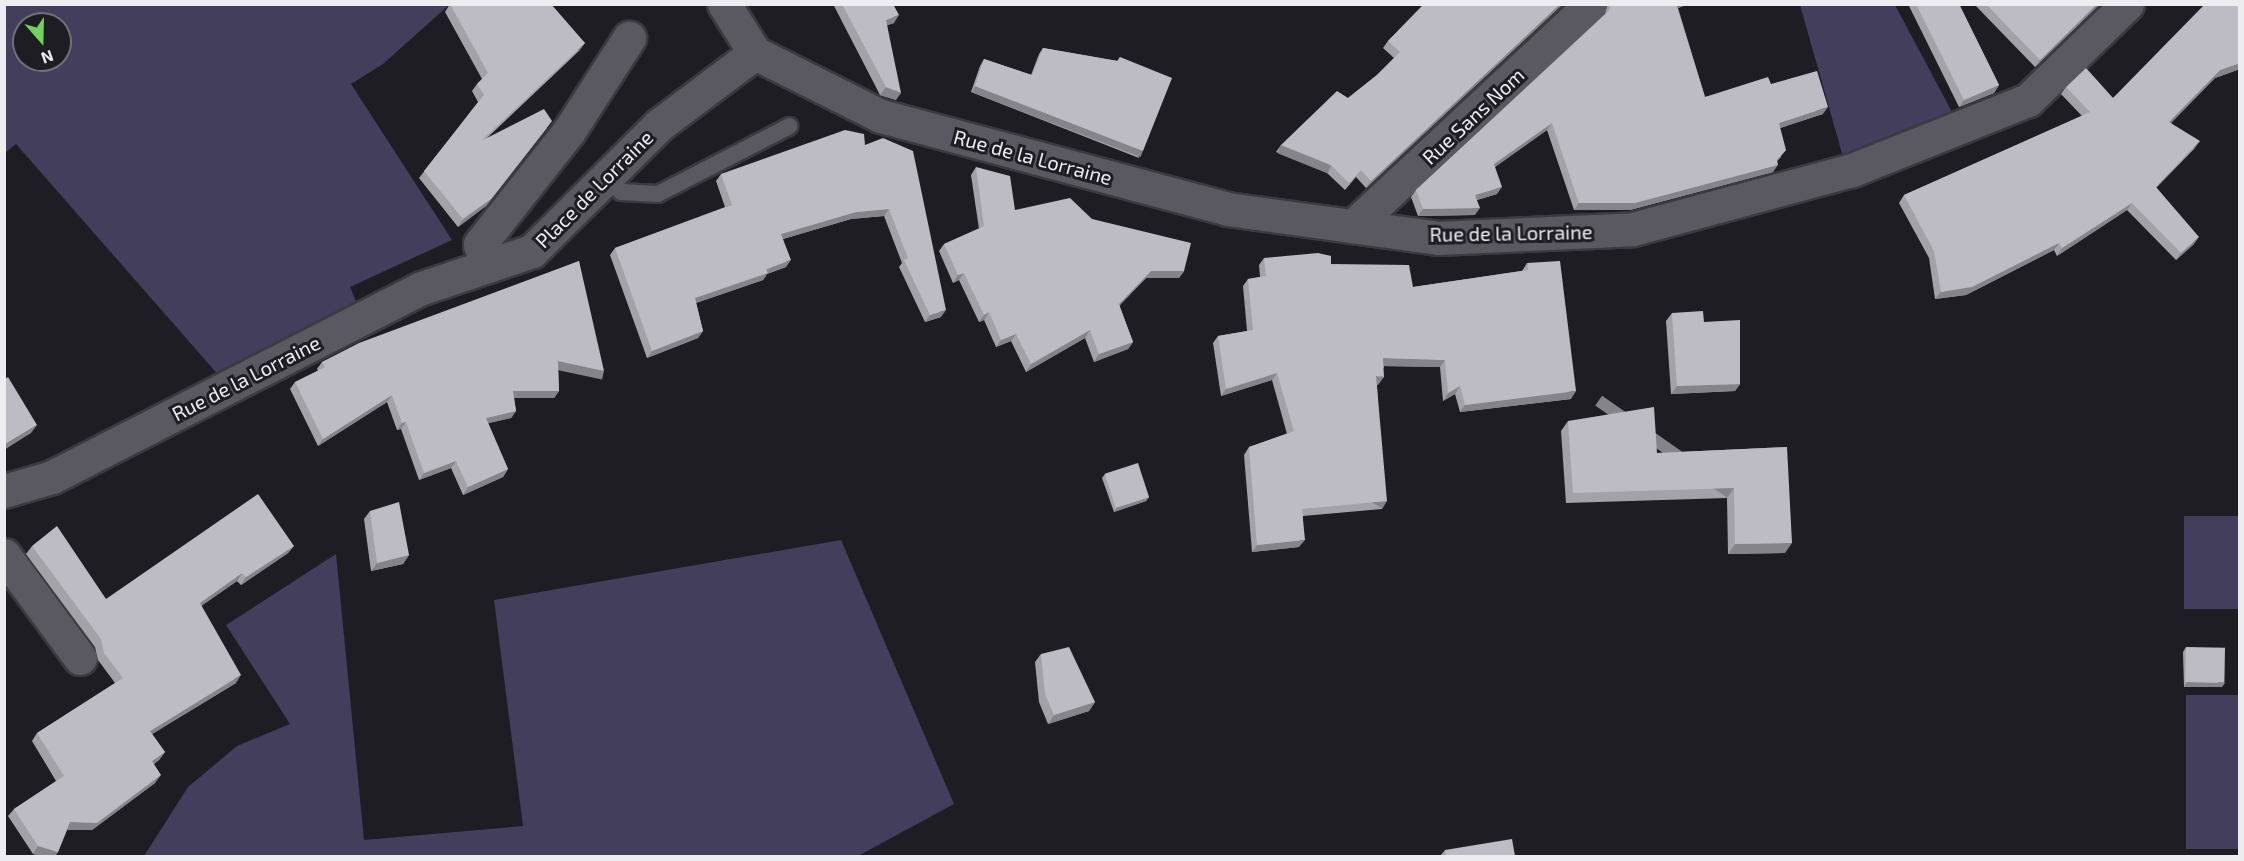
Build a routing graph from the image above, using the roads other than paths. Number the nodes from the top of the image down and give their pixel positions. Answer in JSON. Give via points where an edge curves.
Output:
{"nodes":[{"id":1,"x":724,"y":4,"type":"edge"},
{"id":2,"x":1591,"y":4,"type":"edge"},
{"id":3,"x":2127,"y":4,"type":"edge"},
{"id":4,"x":629,"y":38,"type":"dead end"},
{"id":5,"x":755,"y":53,"type":"junction"},
{"id":6,"x":790,"y":126,"type":"dead end"},
{"id":7,"x":607,"y":176,"type":"junction"},
{"id":8,"x":1353,"y":226,"type":"junction"},
{"id":9,"x":487,"y":266,"type":"junction"},
{"id":10,"x":4,"y":491,"type":"edge"},
{"id":11,"x":4,"y":555,"type":"edge"},
{"id":12,"x":80,"y":658,"type":"dead end"}],
"edges":[{"from":1,"to":5,"type":"street"},
{"from":2,"to":8,"type":"street","name":"Rue Sans Nom"},
{"from":3,"to":8,"type":"street","name":"Rue de la Lorraine","via":[[2028,100],[1852,170],[1633,229],[1438,238]]},
{"from":4,"to":9,"type":"street","via":[[570,131],[480,244]]},
{"from":5,"to":7,"type":"street","name":"Place de Lorraine","via":[[659,125]]},
{"from":5,"to":8,"type":"street","name":"Rue de la Lorraine","via":[[881,116],[1227,209]]},
{"from":6,"to":7,"type":"lane","via":[[658,194],[621,192]]},
{"from":7,"to":9,"type":"street","name":"Place de Lorraine","via":[[532,251]]},
{"from":9,"to":10,"type":"street","name":"Rue de la Lorraine","via":[[422,288],[52,477]]},
{"from":11,"to":12,"type":"street"}]}
